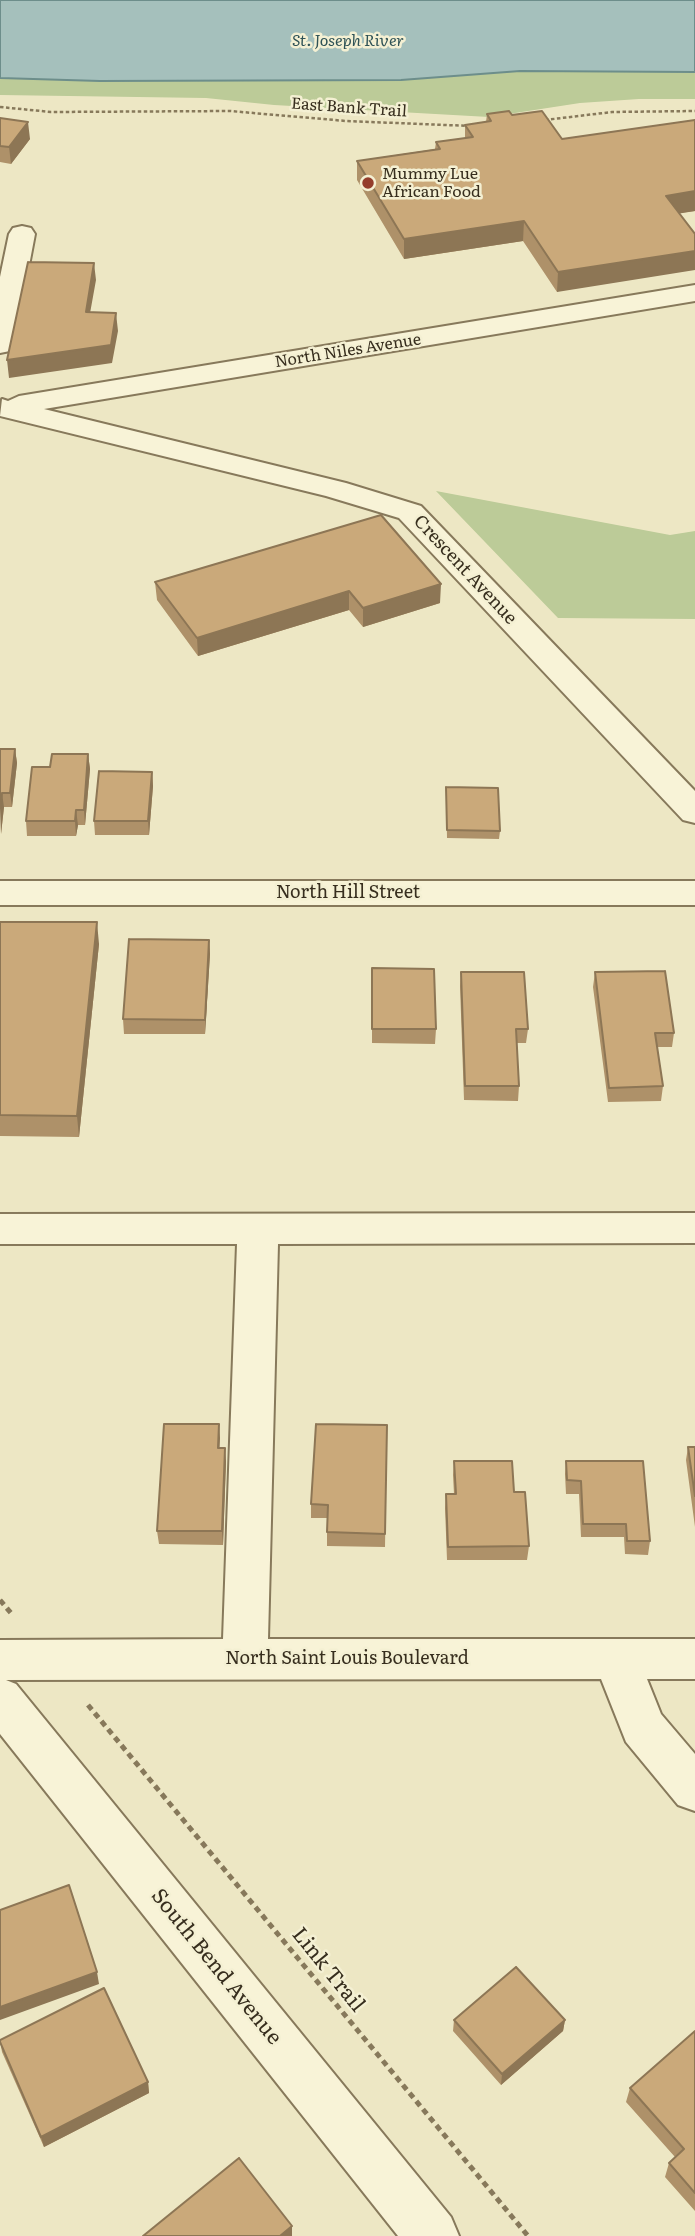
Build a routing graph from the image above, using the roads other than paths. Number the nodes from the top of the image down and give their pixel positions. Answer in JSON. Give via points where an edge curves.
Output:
{"nodes":[{"id":1,"x":22,"y":234,"type":"dead end"},
{"id":2,"x":695,"y":293,"type":"edge"},
{"id":3,"x":0,"y":345,"type":"edge"},
{"id":4,"x":1,"y":408,"type":"edge"},
{"id":5,"x":695,"y":813,"type":"edge"},
{"id":6,"x":0,"y":893,"type":"edge"},
{"id":7,"x":695,"y":893,"type":"edge"},
{"id":8,"x":695,"y":1228,"type":"edge"},
{"id":9,"x":0,"y":1229,"type":"edge"},
{"id":10,"x":258,"y":1229,"type":"junction"},
{"id":11,"x":615,"y":1658,"type":"junction"},
{"id":12,"x":245,"y":1659,"type":"junction"},
{"id":13,"x":695,"y":1659,"type":"edge"},
{"id":14,"x":0,"y":1660,"type":"edge"},
{"id":15,"x":0,"y":1699,"type":"edge"},
{"id":16,"x":695,"y":1789,"type":"edge"},
{"id":17,"x":432,"y":2236,"type":"edge"}],
"edges":[{"from":1,"to":3,"type":"street"},
{"from":2,"to":4,"type":"street","name":"North Niles Avenue"},
{"from":4,"to":5,"type":"street","name":"Crescent Avenue","via":[[335,489],[410,512]]},
{"from":6,"to":7,"type":"street","name":"North Hill Street"},
{"from":8,"to":10,"type":"street"},
{"from":9,"to":10,"type":"street"},
{"from":10,"to":12,"type":"street"},
{"from":11,"to":12,"type":"street","name":"North Saint Louis Boulevard"},
{"from":11,"to":13,"type":"street","name":"North Saint Louis Boulevard"},
{"from":11,"to":16,"type":"street","via":[[643,1727]]},
{"from":12,"to":14,"type":"street","name":"North Saint Louis Boulevard"},
{"from":15,"to":17,"type":"street","name":"South Bend Avenue"}]}
